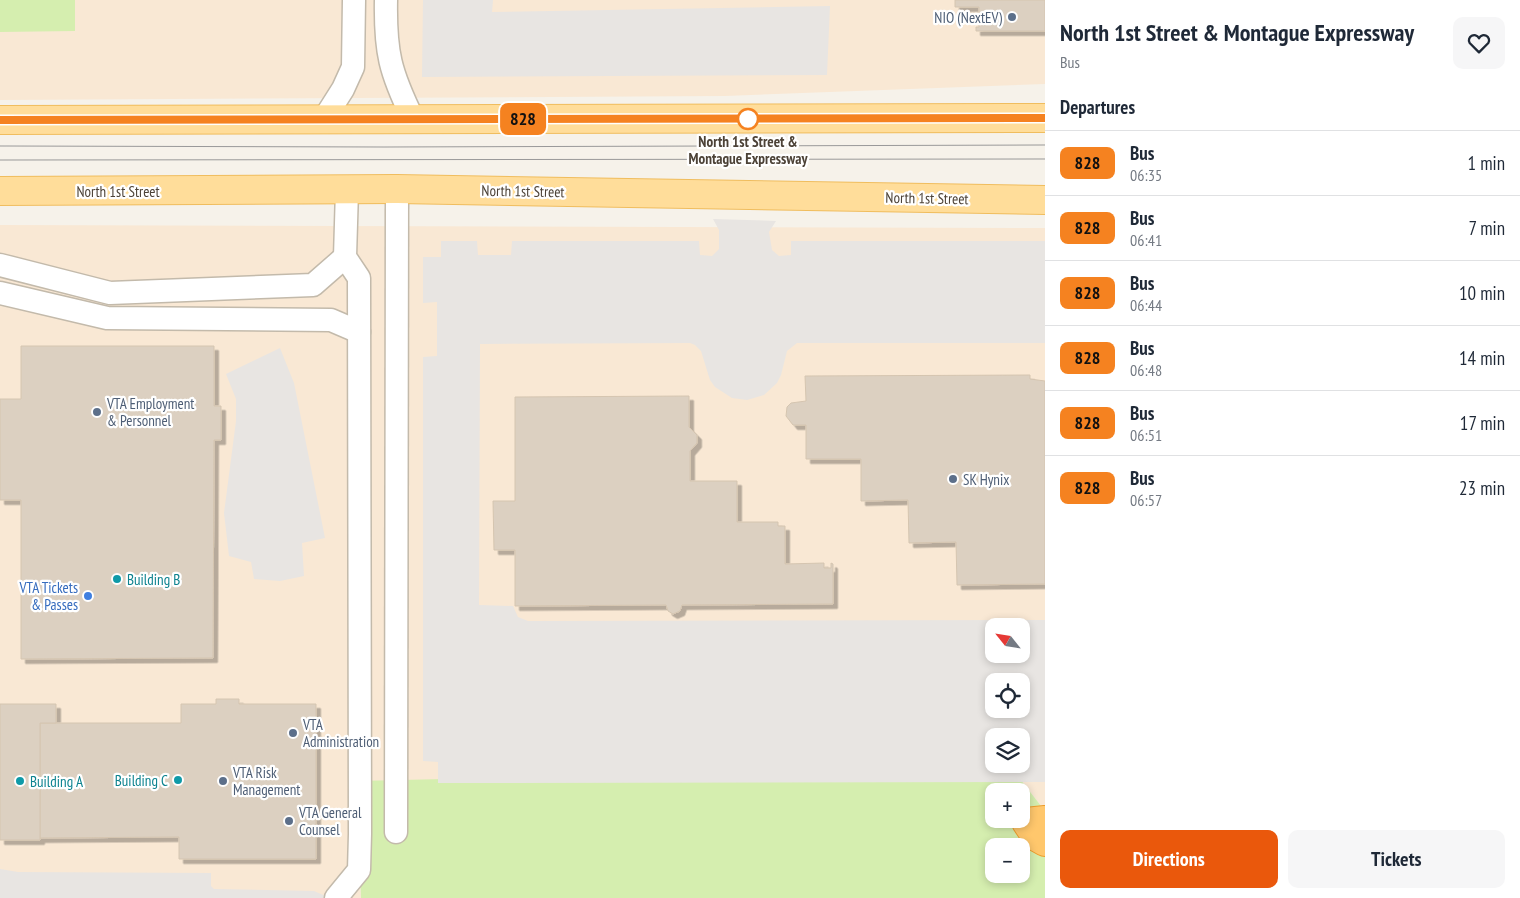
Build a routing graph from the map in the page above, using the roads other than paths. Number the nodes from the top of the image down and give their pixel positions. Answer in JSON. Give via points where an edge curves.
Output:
{"nodes":[{"id":1,"x":354,"y":0,"type":"edge"},
{"id":2,"x":386,"y":0,"type":"edge"},
{"id":3,"x":1045,"y":118,"type":"edge"},
{"id":4,"x":324,"y":119,"type":"junction"},
{"id":5,"x":413,"y":119,"type":"junction"},
{"id":6,"x":0,"y":120,"type":"edge"},
{"id":7,"x":398,"y":189,"type":"junction"},
{"id":8,"x":347,"y":190,"type":"junction"},
{"id":9,"x":0,"y":191,"type":"edge"},
{"id":10,"x":1045,"y":200,"type":"edge"},
{"id":11,"x":345,"y":257,"type":"junction"},
{"id":12,"x":0,"y":266,"type":"edge"},
{"id":13,"x":0,"y":293,"type":"edge"},
{"id":14,"x":359,"y":332,"type":"junction"},
{"id":15,"x":1045,"y":820,"type":"edge"},
{"id":16,"x":396,"y":832,"type":"dead end"},
{"id":17,"x":1045,"y":842,"type":"edge"},
{"id":18,"x":336,"y":898,"type":"edge"}],
"edges":[{"from":1,"to":4,"type":"street","via":[[352,67]]},
{"from":2,"to":5,"type":"street","via":[[390,64]]},
{"from":3,"to":5,"type":"main road"},
{"from":4,"to":5,"type":"main road"},
{"from":4,"to":6,"type":"main road"},
{"from":7,"to":8,"type":"main road","name":"North 1st Street"},
{"from":7,"to":10,"type":"main road","name":"North 1st Street"},
{"from":7,"to":16,"type":"street"},
{"from":8,"to":9,"type":"main road","name":"North 1st Street"},
{"from":8,"to":11,"type":"street"},
{"from":11,"to":12,"type":"street","via":[[313,285],[110,292]]},
{"from":11,"to":14,"type":"street","via":[[359,278]]},
{"from":13,"to":14,"type":"street","via":[[107,318],[331,320]]},
{"from":14,"to":18,"type":"street","via":[[359,870]]},
{"from":15,"to":17,"type":"highway","via":[[1026,822],[1036,837]]}]}
